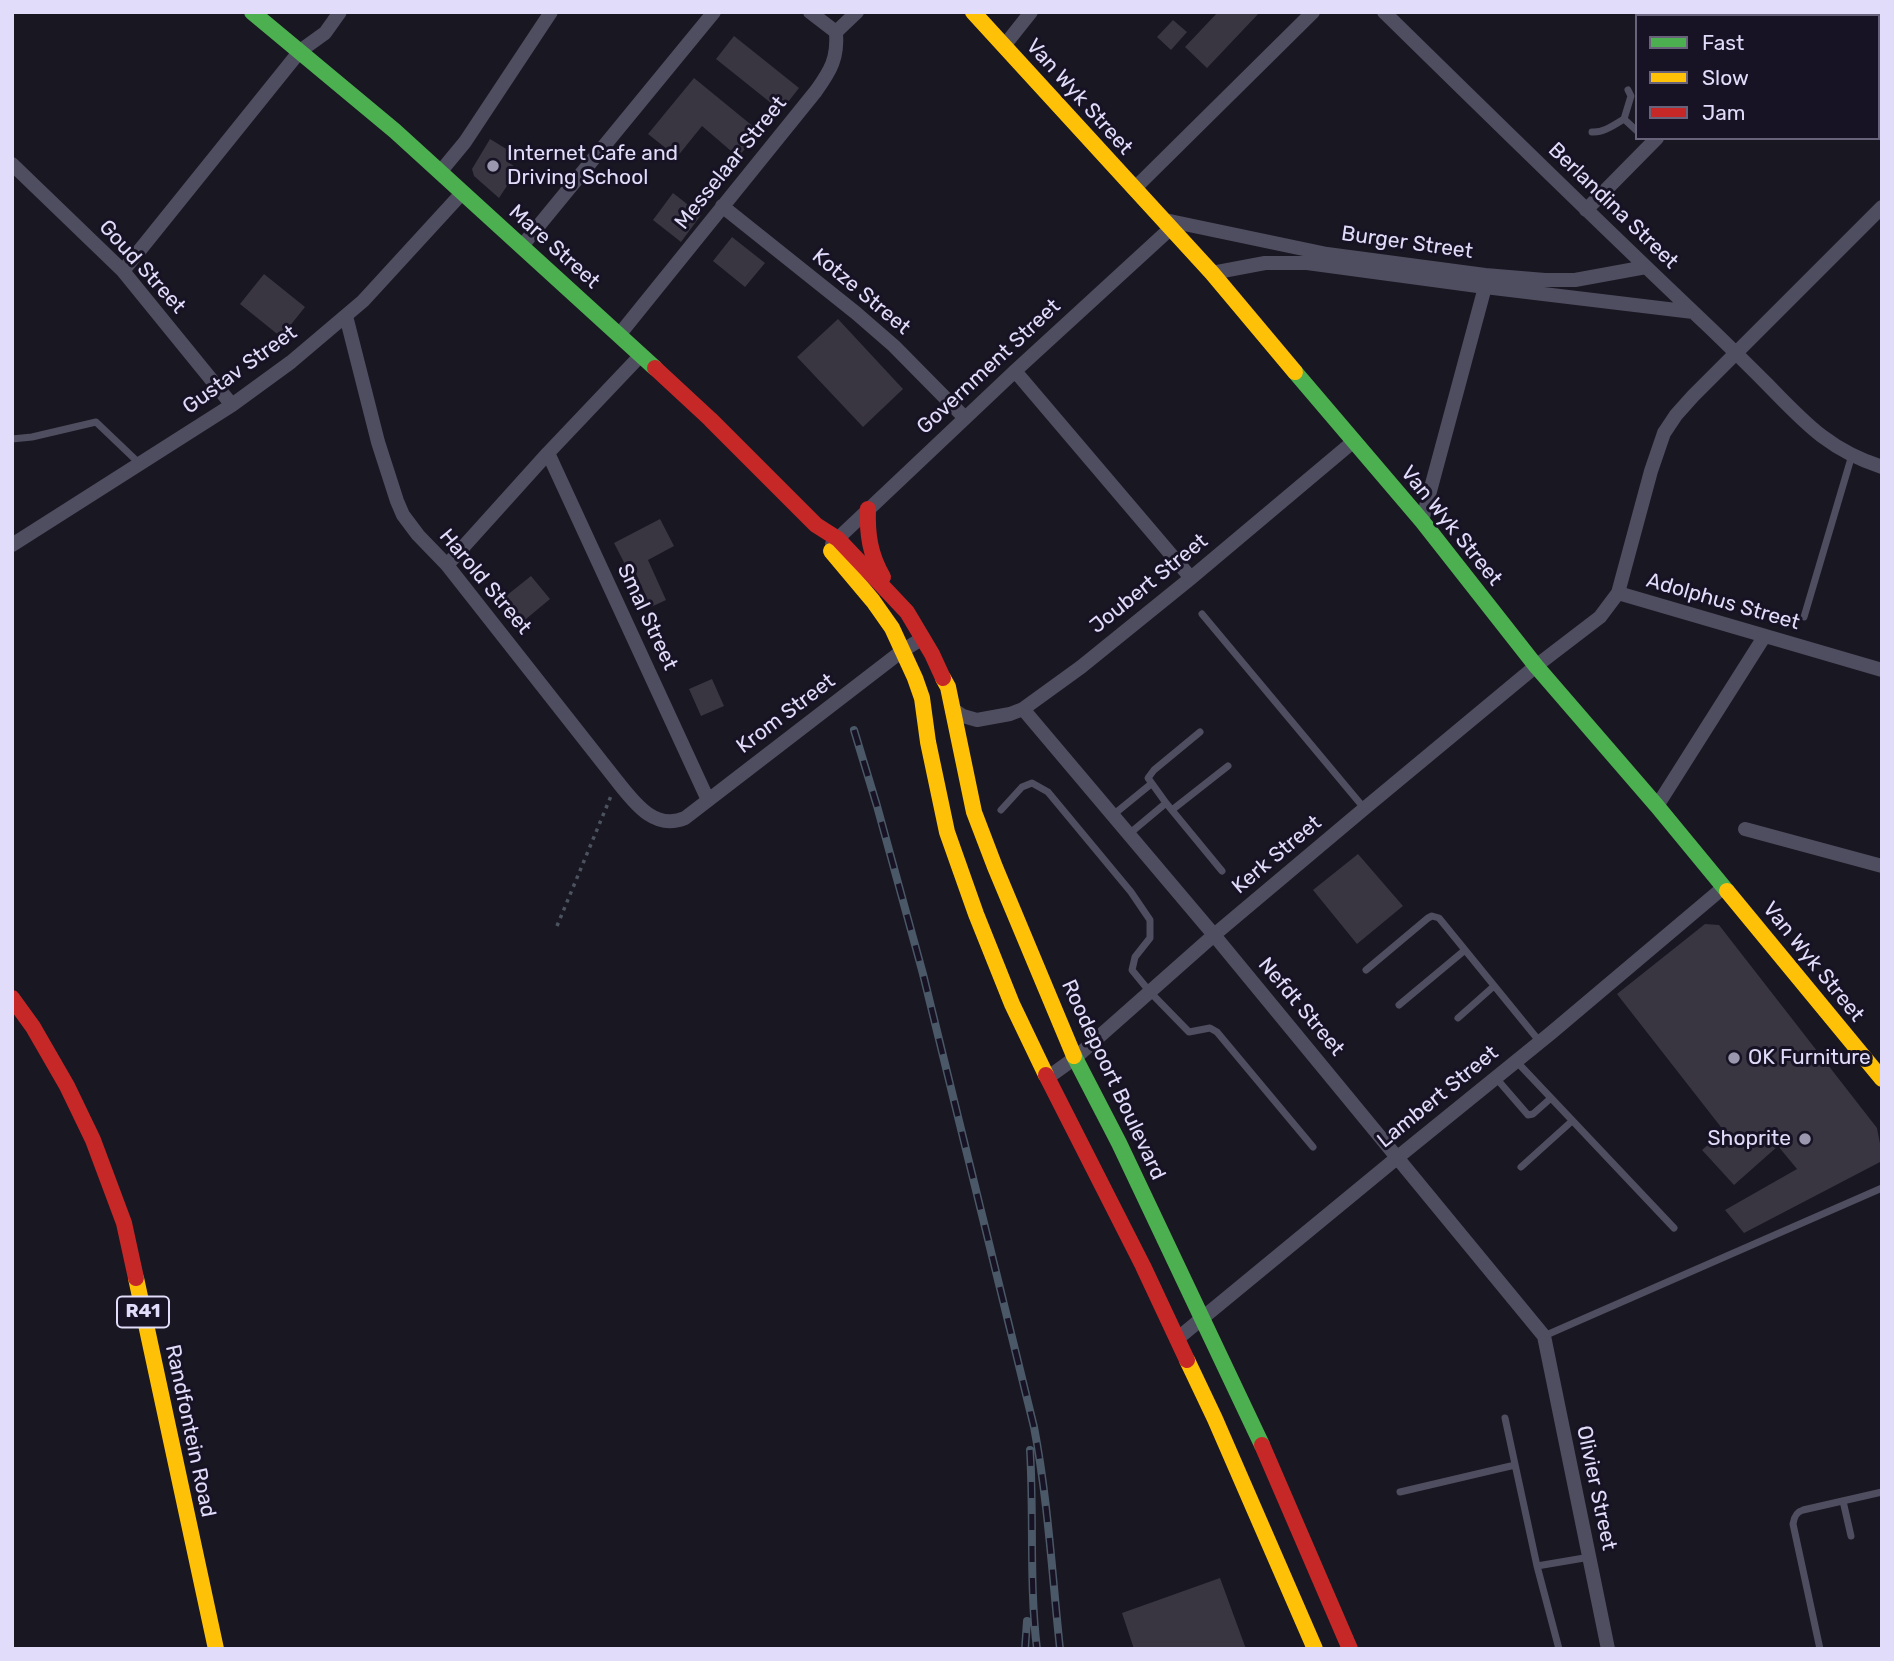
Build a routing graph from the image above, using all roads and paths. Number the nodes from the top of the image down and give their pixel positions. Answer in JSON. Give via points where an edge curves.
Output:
{"nodes":[{"id":1,"x":252,"y":12,"type":"edge"},
{"id":2,"x":340,"y":12,"type":"edge"},
{"id":3,"x":551,"y":12,"type":"edge"},
{"id":4,"x":714,"y":12,"type":"edge"},
{"id":5,"x":810,"y":12,"type":"edge"},
{"id":6,"x":857,"y":12,"type":"edge"},
{"id":7,"x":973,"y":12,"type":"edge"},
{"id":8,"x":1031,"y":12,"type":"edge"},
{"id":9,"x":1313,"y":12,"type":"edge"},
{"id":10,"x":1384,"y":12,"type":"edge"},
{"id":11,"x":836,"y":32,"type":"junction"},
{"id":12,"x":1004,"y":46,"type":"junction"},
{"id":13,"x":300,"y":51,"type":"junction"},
{"id":14,"x":1628,"y":90,"type":"dead end"},
{"id":15,"x":1624,"y":119,"type":"junction"},
{"id":16,"x":1635,"y":129,"type":"edge"},
{"id":17,"x":1592,"y":132,"type":"dead end"},
{"id":18,"x":1651,"y":140,"type":"edge"},
{"id":19,"x":12,"y":164,"type":"edge"},
{"id":20,"x":441,"y":172,"type":"junction"},
{"id":21,"x":1134,"y":189,"type":"junction"},
{"id":22,"x":463,"y":192,"type":"junction"},
{"id":23,"x":722,"y":206,"type":"junction"},
{"id":24,"x":1882,"y":207,"type":"edge"},
{"id":25,"x":1586,"y":210,"type":"junction"},
{"id":26,"x":1168,"y":224,"type":"junction"},
{"id":27,"x":522,"y":246,"type":"junction"},
{"id":28,"x":1646,"y":267,"type":"junction"},
{"id":29,"x":123,"y":271,"type":"junction"},
{"id":30,"x":1212,"y":274,"type":"junction"},
{"id":31,"x":1485,"y":287,"type":"junction"},
{"id":32,"x":1693,"y":312,"type":"junction"},
{"id":33,"x":346,"y":316,"type":"junction"},
{"id":34,"x":620,"y":335,"type":"junction"},
{"id":35,"x":1736,"y":353,"type":"junction"},
{"id":36,"x":641,"y":355,"type":"junction"},
{"id":37,"x":1015,"y":371,"type":"junction"},
{"id":38,"x":232,"y":405,"type":"junction"},
{"id":39,"x":965,"y":418,"type":"junction"},
{"id":40,"x":12,"y":439,"type":"edge"},
{"id":41,"x":1354,"y":441,"type":"junction"},
{"id":42,"x":548,"y":453,"type":"junction"},
{"id":43,"x":1852,"y":455,"type":"junction"},
{"id":44,"x":141,"y":464,"type":"junction"},
{"id":45,"x":1882,"y":467,"type":"edge"},
{"id":46,"x":868,"y":509,"type":"junction"},
{"id":47,"x":1422,"y":521,"type":"junction"},
{"id":48,"x":833,"y":544,"type":"junction"},
{"id":49,"x":12,"y":545,"type":"edge"},
{"id":50,"x":447,"y":565,"type":"junction"},
{"id":51,"x":1191,"y":578,"type":"junction"},
{"id":52,"x":1618,"y":593,"type":"junction"},
{"id":53,"x":907,"y":612,"type":"junction"},
{"id":54,"x":1202,"y":614,"type":"dead end"},
{"id":55,"x":1804,"y":617,"type":"dead end"},
{"id":56,"x":1764,"y":637,"type":"junction"},
{"id":57,"x":923,"y":638,"type":"junction"},
{"id":58,"x":902,"y":651,"type":"junction"},
{"id":59,"x":1536,"y":666,"type":"junction"},
{"id":60,"x":1882,"y":670,"type":"edge"},
{"id":61,"x":922,"y":698,"type":"junction"},
{"id":62,"x":1023,"y":709,"type":"junction"},
{"id":63,"x":954,"y":710,"type":"junction"},
{"id":64,"x":1200,"y":732,"type":"dead end"},
{"id":65,"x":1228,"y":766,"type":"dead end"},
{"id":66,"x":617,"y":781,"type":"junction"},
{"id":67,"x":1151,"y":784,"type":"junction"},
{"id":68,"x":938,"y":788,"type":"junction"},
{"id":69,"x":708,"y":800,"type":"junction"},
{"id":70,"x":1169,"y":806,"type":"junction"},
{"id":71,"x":1657,"y":806,"type":"junction"},
{"id":72,"x":1365,"y":808,"type":"junction"},
{"id":73,"x":1001,"y":810,"type":"dead end"},
{"id":74,"x":1113,"y":815,"type":"junction"},
{"id":75,"x":674,"y":822,"type":"joint"},
{"id":76,"x":1745,"y":830,"type":"dead end"},
{"id":77,"x":1129,"y":834,"type":"junction"},
{"id":78,"x":1882,"y":866,"type":"edge"},
{"id":79,"x":1222,"y":871,"type":"dead end"},
{"id":80,"x":1724,"y":887,"type":"junction"},
{"id":81,"x":557,"y":926,"type":"dead end"},
{"id":82,"x":1214,"y":935,"type":"junction"},
{"id":83,"x":1465,"y":950,"type":"junction"},
{"id":84,"x":1366,"y":970,"type":"dead end"},
{"id":85,"x":1494,"y":986,"type":"junction"},
{"id":86,"x":1150,"y":992,"type":"junction"},
{"id":87,"x":12,"y":998,"type":"edge"},
{"id":88,"x":1399,"y":1005,"type":"dead end"},
{"id":89,"x":1458,"y":1018,"type":"dead end"},
{"id":90,"x":1540,"y":1042,"type":"junction"},
{"id":91,"x":1075,"y":1058,"type":"junction"},
{"id":92,"x":1516,"y":1061,"type":"junction"},
{"id":93,"x":1046,"y":1078,"type":"junction"},
{"id":94,"x":1495,"y":1078,"type":"junction"},
{"id":95,"x":1882,"y":1079,"type":"edge"},
{"id":96,"x":1551,"y":1098,"type":"junction"},
{"id":97,"x":1572,"y":1121,"type":"junction"},
{"id":98,"x":1314,"y":1147,"type":"dead end"},
{"id":99,"x":1398,"y":1157,"type":"junction"},
{"id":100,"x":1521,"y":1167,"type":"dead end"},
{"id":101,"x":1882,"y":1188,"type":"edge"},
{"id":102,"x":1674,"y":1228,"type":"dead end"},
{"id":103,"x":1203,"y":1318,"type":"junction"},
{"id":104,"x":1544,"y":1336,"type":"junction"},
{"id":105,"x":1177,"y":1339,"type":"junction"},
{"id":106,"x":1505,"y":1418,"type":"dead end"},
{"id":107,"x":1515,"y":1465,"type":"junction"},
{"id":108,"x":1400,"y":1492,"type":"dead end"},
{"id":109,"x":1882,"y":1492,"type":"edge"},
{"id":110,"x":1843,"y":1501,"type":"junction"},
{"id":111,"x":1851,"y":1536,"type":"dead end"},
{"id":112,"x":1590,"y":1557,"type":"junction"},
{"id":113,"x":1537,"y":1566,"type":"junction"},
{"id":114,"x":1296,"y":1607,"type":"junction"},
{"id":115,"x":216,"y":1649,"type":"edge"},
{"id":116,"x":1308,"y":1649,"type":"edge"},
{"id":117,"x":1315,"y":1649,"type":"edge"},
{"id":118,"x":1350,"y":1649,"type":"edge"},
{"id":119,"x":1559,"y":1649,"type":"edge"},
{"id":120,"x":1608,"y":1649,"type":"edge"},
{"id":121,"x":1821,"y":1649,"type":"edge"}],
"edges":[{"from":1,"to":13,"type":"street","name":"Mare Street"},
{"from":2,"to":13,"type":"street","via":[[325,33]]},
{"from":3,"to":20,"type":"street"},
{"from":4,"to":27,"type":"street"},
{"from":5,"to":11,"type":"street"},
{"from":6,"to":11,"type":"street"},
{"from":7,"to":12,"type":"street","name":"Van Wyk Street"},
{"from":8,"to":12,"type":"street"},
{"from":9,"to":21,"type":"street"},
{"from":10,"to":25,"type":"street","name":"Berlandina Street"},
{"from":11,"to":23,"type":"street","name":"Messelaar Street","via":[[836,55],[825,78]]},
{"from":12,"to":21,"type":"street","name":"Van Wyk Street"},
{"from":13,"to":20,"type":"street","name":"Mare Street"},
{"from":13,"to":29,"type":"street"},
{"from":14,"to":15,"type":"lane","via":[[1631,96]]},
{"from":15,"to":16,"type":"lane"},
{"from":15,"to":17,"type":"lane"},
{"from":18,"to":25,"type":"street"},
{"from":19,"to":29,"type":"street","name":"Goud Street"},
{"from":20,"to":22,"type":"street","name":"Mare Street"},
{"from":21,"to":26,"type":"street","name":"Van Wyk Street"},
{"from":22,"to":27,"type":"street","name":"Mare Street"},
{"from":22,"to":33,"type":"street","name":"Gustav Street"},
{"from":23,"to":34,"type":"street","name":"Messelaar Street"},
{"from":23,"to":39,"type":"street","name":"Kotze Street","via":[[873,327]]},
{"from":24,"to":35,"type":"street"},
{"from":25,"to":28,"type":"street","name":"Berlandina Street"},
{"from":26,"to":28,"type":"street","name":"Burger Street","via":[[1327,254],[1485,275],[1575,280]]},
{"from":26,"to":30,"type":"street","name":"Van Wyk Street"},
{"from":26,"to":37,"type":"street","name":"Government Street"},
{"from":27,"to":34,"type":"street","name":"Mare Street"},
{"from":28,"to":32,"type":"street","name":"Berlandina Street"},
{"from":29,"to":38,"type":"street","name":"Goud Street"},
{"from":30,"to":31,"type":"street","name":"Burger Street","via":[[1265,263],[1307,262]]},
{"from":30,"to":41,"type":"street","name":"Van Wyk Street"},
{"from":31,"to":32,"type":"street","name":"Burger Street"},
{"from":31,"to":47,"type":"street"},
{"from":32,"to":35,"type":"street","name":"Berlandina Street"},
{"from":33,"to":38,"type":"street","name":"Gustav Street"},
{"from":33,"to":50,"type":"street","name":"Harold Street","via":[[397,501],[418,535]]},
{"from":34,"to":36,"type":"street","name":"Mare Street"},
{"from":35,"to":43,"type":"street","name":"Berlandina Street","via":[[1813,431]]},
{"from":35,"to":52,"type":"street","via":[[1664,433]]},
{"from":36,"to":42,"type":"street"},
{"from":36,"to":48,"type":"street","name":"Mare Street"},
{"from":37,"to":39,"type":"street","name":"Government Street"},
{"from":37,"to":51,"type":"street"},
{"from":38,"to":44,"type":"street","name":"Gustav Street"},
{"from":39,"to":46,"type":"street","name":"Government Street"},
{"from":40,"to":44,"type":"lane","via":[[96,422]]},
{"from":41,"to":47,"type":"street","name":"Van Wyk Street"},
{"from":41,"to":51,"type":"street","name":"Joubert Street"},
{"from":42,"to":50,"type":"street"},
{"from":42,"to":69,"type":"street","name":"Smal Street"},
{"from":43,"to":45,"type":"street","name":"Berlandina Street"},
{"from":43,"to":55,"type":"lane"},
{"from":44,"to":49,"type":"street","name":"Gustav Street"},
{"from":46,"to":48,"type":"street","name":"Government Street"},
{"from":46,"to":53,"type":"street","via":[[869,549]]},
{"from":47,"to":59,"type":"street","name":"Van Wyk Street"},
{"from":48,"to":53,"type":"street","name":"Roodepoort Boulevard"},
{"from":48,"to":58,"type":"street","via":[[892,628]]},
{"from":50,"to":66,"type":"street","name":"Harold Street"},
{"from":51,"to":62,"type":"street","name":"Joubert Street"},
{"from":52,"to":56,"type":"street","name":"Adolphus Street"},
{"from":52,"to":59,"type":"street","name":"Adolphus Street","via":[[1600,617]]},
{"from":53,"to":57,"type":"street","name":"Roodepoort Boulevard"},
{"from":54,"to":72,"type":"lane"},
{"from":56,"to":60,"type":"street","name":"Adolphus Street"},
{"from":56,"to":71,"type":"street"},
{"from":57,"to":58,"type":"street","name":"Krom Street"},
{"from":57,"to":63,"type":"street","name":"Roodepoort Boulevard","via":[[948,687]]},
{"from":58,"to":61,"type":"street"},
{"from":58,"to":69,"type":"street","name":"Krom Street"},
{"from":59,"to":71,"type":"street","name":"Van Wyk Street"},
{"from":59,"to":72,"type":"street","name":"Kerk Street"},
{"from":61,"to":63,"type":"street"},
{"from":61,"to":68,"type":"street"},
{"from":62,"to":63,"type":"street","name":"Joubert Street","via":[[977,719]]},
{"from":62,"to":74,"type":"street","name":"Nefdt Street"},
{"from":63,"to":68,"type":"street","via":[[941,749]]},
{"from":63,"to":91,"type":"street","name":"Roodepoort Boulevard","via":[[974,812]]},
{"from":64,"to":67,"type":"lane","via":[[1150,774]]},
{"from":65,"to":70,"type":"lane"},
{"from":66,"to":75,"type":"street","name":"Harold Street","via":[[646,813]]},
{"from":66,"to":81,"type":"path"},
{"from":67,"to":70,"type":"lane"},
{"from":67,"to":74,"type":"lane"},
{"from":68,"to":93,"type":"street","via":[[947,832],[976,914]]},
{"from":69,"to":75,"type":"street","name":"Krom Street"},
{"from":70,"to":77,"type":"lane"},
{"from":70,"to":79,"type":"lane"},
{"from":71,"to":80,"type":"street","name":"Van Wyk Street"},
{"from":72,"to":82,"type":"street","name":"Kerk Street"},
{"from":73,"to":86,"type":"lane","via":[[1022,787],[1032,783],[1048,792],[1115,872],[1150,920],[1150,938],[1135,957],[1132,970]]},
{"from":74,"to":77,"type":"street","name":"Nefdt Street"},
{"from":76,"to":78,"type":"street"},
{"from":77,"to":82,"type":"street","name":"Nefdt Street"},
{"from":80,"to":90,"type":"street","name":"Lambert Street"},
{"from":80,"to":95,"type":"street","name":"Van Wyk Street"},
{"from":82,"to":86,"type":"street","name":"Kerk Street"},
{"from":82,"to":99,"type":"street","name":"Nefdt Street"},
{"from":83,"to":84,"type":"lane","via":[[1442,920],[1432,916]]},
{"from":83,"to":85,"type":"lane"},
{"from":83,"to":88,"type":"lane"},
{"from":85,"to":89,"type":"lane"},
{"from":85,"to":90,"type":"lane"},
{"from":86,"to":91,"type":"street","name":"Kerk Street"},
{"from":86,"to":98,"type":"lane","via":[[1189,1032],[1210,1028],[1217,1032]]},
{"from":87,"to":115,"type":"street","name":"Randfontein Road","number":"R41","via":[[67,1086],[124,1223]]},
{"from":90,"to":92,"type":"street","name":"Lambert Street"},
{"from":91,"to":93,"type":"street","name":"Kerk Street"},
{"from":91,"to":103,"type":"street","name":"Roodepoort Boulevard"},
{"from":92,"to":94,"type":"street","name":"Lambert Street"},
{"from":92,"to":96,"type":"lane"},
{"from":93,"to":105,"type":"street"},
{"from":94,"to":96,"type":"lane","via":[[1528,1115]]},
{"from":94,"to":99,"type":"street","name":"Lambert Street"},
{"from":96,"to":97,"type":"lane"},
{"from":97,"to":100,"type":"lane"},
{"from":97,"to":102,"type":"lane"},
{"from":99,"to":103,"type":"street","name":"Lambert Street"},
{"from":99,"to":104,"type":"street","name":"Nefdt Street"},
{"from":101,"to":104,"type":"lane"},
{"from":103,"to":105,"type":"street","name":"Lambert Street"},
{"from":103,"to":118,"type":"street","name":"Roodepoort Boulevard"},
{"from":104,"to":112,"type":"street","name":"Olivier Street"},
{"from":105,"to":114,"type":"street"},
{"from":106,"to":107,"type":"lane"},
{"from":107,"to":108,"type":"lane"},
{"from":107,"to":113,"type":"lane"},
{"from":109,"to":110,"type":"lane"},
{"from":110,"to":111,"type":"lane"},
{"from":110,"to":121,"type":"lane","via":[[1800,1511],[1793,1524]]},
{"from":112,"to":113,"type":"lane"},
{"from":112,"to":120,"type":"street","name":"Olivier Street"},
{"from":113,"to":119,"type":"lane"},
{"from":114,"to":116,"type":"street"},
{"from":114,"to":117,"type":"street"}]}
